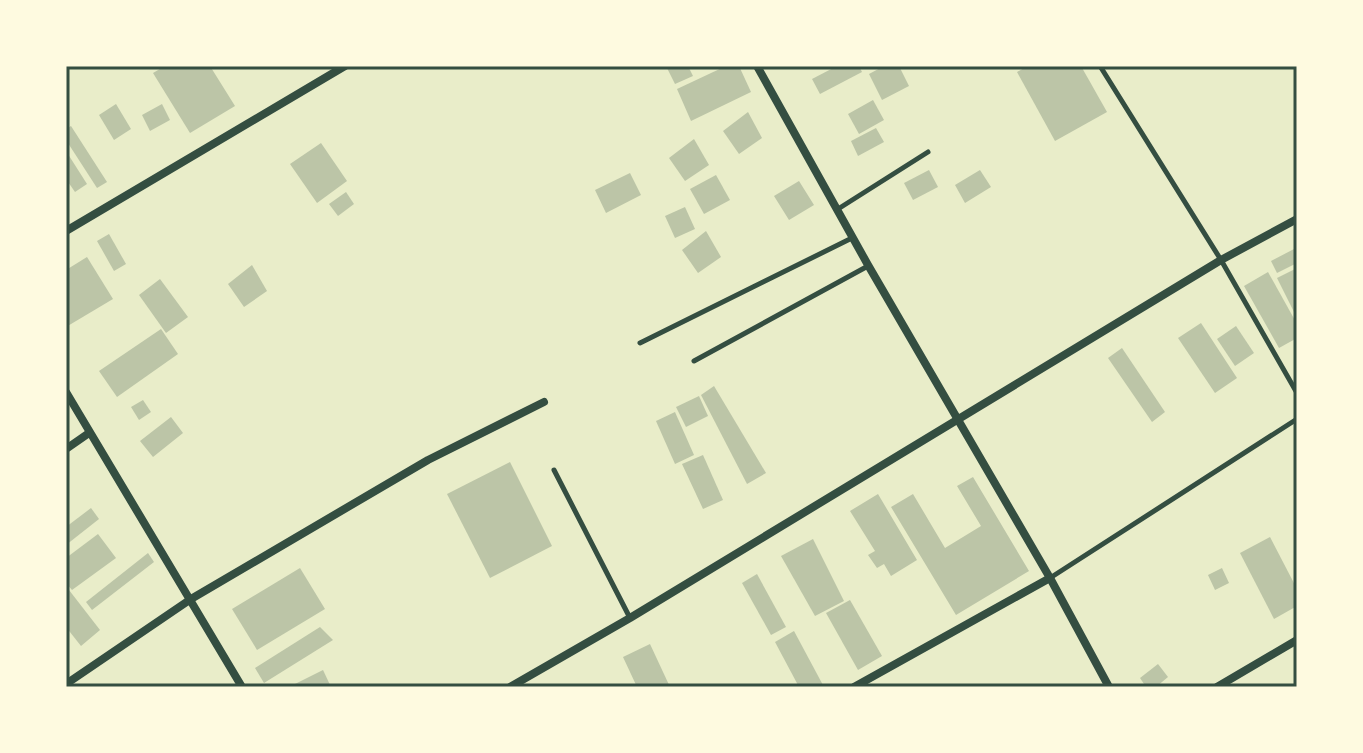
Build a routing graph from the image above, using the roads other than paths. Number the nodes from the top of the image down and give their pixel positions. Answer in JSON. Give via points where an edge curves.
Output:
{"nodes":[{"id":1,"x":345,"y":66,"type":"edge"},
{"id":2,"x":757,"y":66,"type":"edge"},
{"id":3,"x":1100,"y":66,"type":"edge"},
{"id":4,"x":928,"y":152,"type":"dead end"},
{"id":5,"x":838,"y":209,"type":"junction"},
{"id":6,"x":1297,"y":219,"type":"edge"},
{"id":7,"x":66,"y":231,"type":"edge"},
{"id":8,"x":853,"y":238,"type":"junction"},
{"id":9,"x":1221,"y":260,"type":"junction"},
{"id":10,"x":868,"y":265,"type":"junction"},
{"id":11,"x":640,"y":343,"type":"dead end"},
{"id":12,"x":694,"y":361,"type":"dead end"},
{"id":13,"x":66,"y":392,"type":"edge"},
{"id":14,"x":1297,"y":393,"type":"edge"},
{"id":15,"x":544,"y":402,"type":"dead end"},
{"id":16,"x":959,"y":417,"type":"junction"},
{"id":17,"x":1297,"y":419,"type":"edge"},
{"id":18,"x":89,"y":433,"type":"junction"},
{"id":19,"x":66,"y":449,"type":"edge"},
{"id":20,"x":554,"y":470,"type":"dead end"},
{"id":21,"x":1050,"y":578,"type":"junction"},
{"id":22,"x":191,"y":599,"type":"junction"},
{"id":23,"x":630,"y":618,"type":"junction"},
{"id":24,"x":1297,"y":640,"type":"edge"},
{"id":25,"x":66,"y":684,"type":"edge"},
{"id":26,"x":242,"y":687,"type":"edge"},
{"id":27,"x":510,"y":687,"type":"edge"},
{"id":28,"x":854,"y":687,"type":"edge"},
{"id":29,"x":1109,"y":687,"type":"edge"},
{"id":30,"x":1217,"y":687,"type":"edge"}],
"edges":[{"from":1,"to":7,"type":"street"},
{"from":2,"to":5,"type":"street"},
{"from":3,"to":9,"type":"lane"},
{"from":4,"to":5,"type":"lane"},
{"from":5,"to":8,"type":"street"},
{"from":6,"to":9,"type":"street"},
{"from":8,"to":10,"type":"street"},
{"from":8,"to":11,"type":"lane"},
{"from":9,"to":14,"type":"lane"},
{"from":9,"to":16,"type":"street"},
{"from":10,"to":12,"type":"lane"},
{"from":10,"to":16,"type":"street"},
{"from":13,"to":18,"type":"street"},
{"from":15,"to":22,"type":"street","via":[[428,460]]},
{"from":16,"to":21,"type":"street"},
{"from":16,"to":23,"type":"street"},
{"from":17,"to":21,"type":"lane"},
{"from":18,"to":19,"type":"street"},
{"from":18,"to":22,"type":"street"},
{"from":20,"to":23,"type":"lane"},
{"from":21,"to":28,"type":"street"},
{"from":21,"to":29,"type":"street"},
{"from":22,"to":25,"type":"street"},
{"from":22,"to":26,"type":"street"},
{"from":23,"to":27,"type":"street"},
{"from":24,"to":30,"type":"street"}]}
